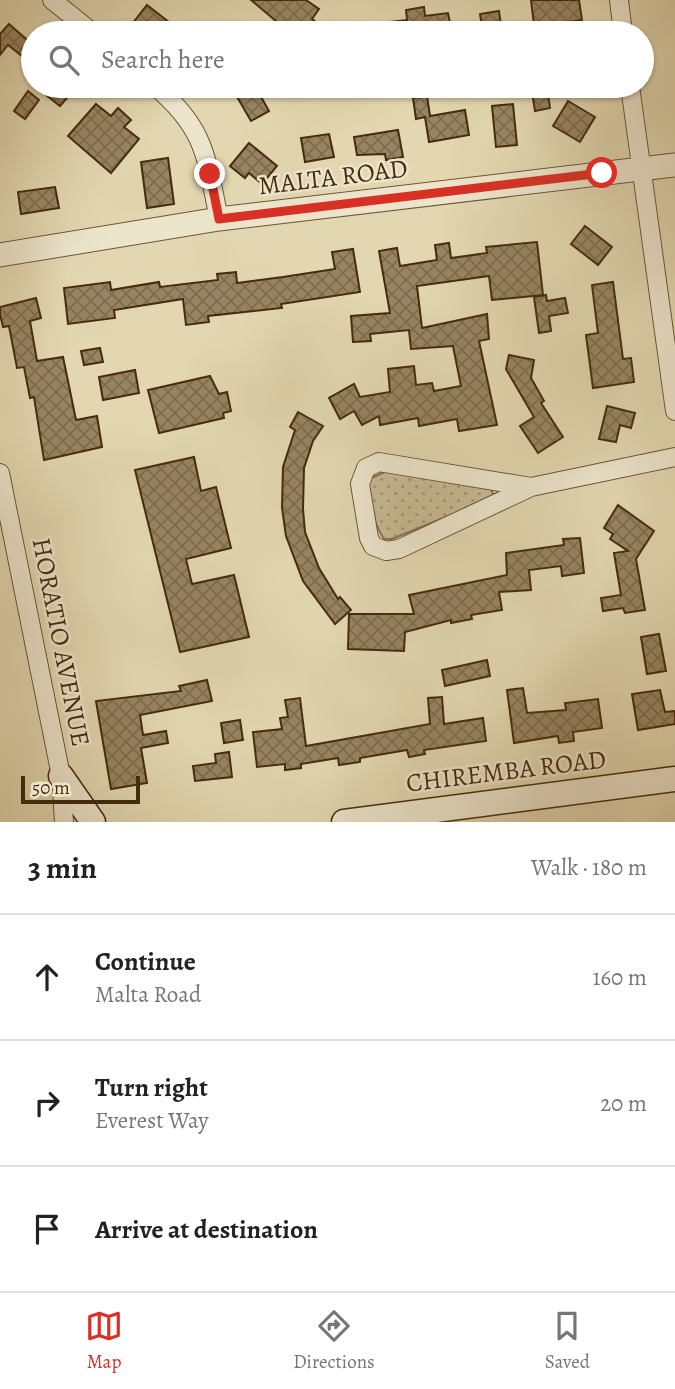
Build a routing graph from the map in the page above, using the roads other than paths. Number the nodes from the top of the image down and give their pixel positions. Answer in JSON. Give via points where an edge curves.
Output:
{"nodes":[{"id":1,"x":52,"y":0,"type":"edge"},
{"id":2,"x":619,"y":0,"type":"edge"},
{"id":3,"x":78,"y":21,"type":"edge"},
{"id":4,"x":622,"y":21,"type":"edge"},
{"id":5,"x":168,"y":98,"type":"edge"},
{"id":6,"x":631,"y":98,"type":"edge"},
{"id":7,"x":675,"y":165,"type":"edge"},
{"id":8,"x":640,"y":169,"type":"junction"},
{"id":9,"x":219,"y":219,"type":"junction"},
{"id":10,"x":0,"y":255,"type":"edge"},
{"id":11,"x":675,"y":411,"type":"edge"},
{"id":12,"x":675,"y":457,"type":"edge"},
{"id":13,"x":0,"y":473,"type":"edge"},
{"id":14,"x":531,"y":487,"type":"junction"},
{"id":15,"x":61,"y":776,"type":"junction"},
{"id":16,"x":675,"y":779,"type":"edge"},
{"id":17,"x":64,"y":822,"type":"edge"},
{"id":18,"x":93,"y":822,"type":"edge"},
{"id":19,"x":344,"y":822,"type":"edge"}],
"edges":[{"from":1,"to":3,"type":"street"},
{"from":2,"to":4,"type":"street"},
{"from":5,"to":9,"type":"street","via":[[199,134]]},
{"from":6,"to":8,"type":"street"},
{"from":7,"to":8,"type":"street","name":"MALTA ROAD"},
{"from":8,"to":9,"type":"street","name":"MALTA ROAD"},
{"from":8,"to":11,"type":"street"},
{"from":9,"to":10,"type":"street","name":"MALTA ROAD"},
{"from":12,"to":14,"type":"street"},
{"from":13,"to":15,"type":"street","name":"HORATIO AVENUE"},
{"from":14,"to":14,"type":"street","via":[[386,551],[373,546],[369,538],[360,484],[366,468],[379,462]]},
{"from":15,"to":17,"type":"street","name":"HORATIO AVENUE"},
{"from":15,"to":18,"type":"main road"},
{"from":16,"to":19,"type":"main road","name":"CHIREMBA ROAD"}]}
